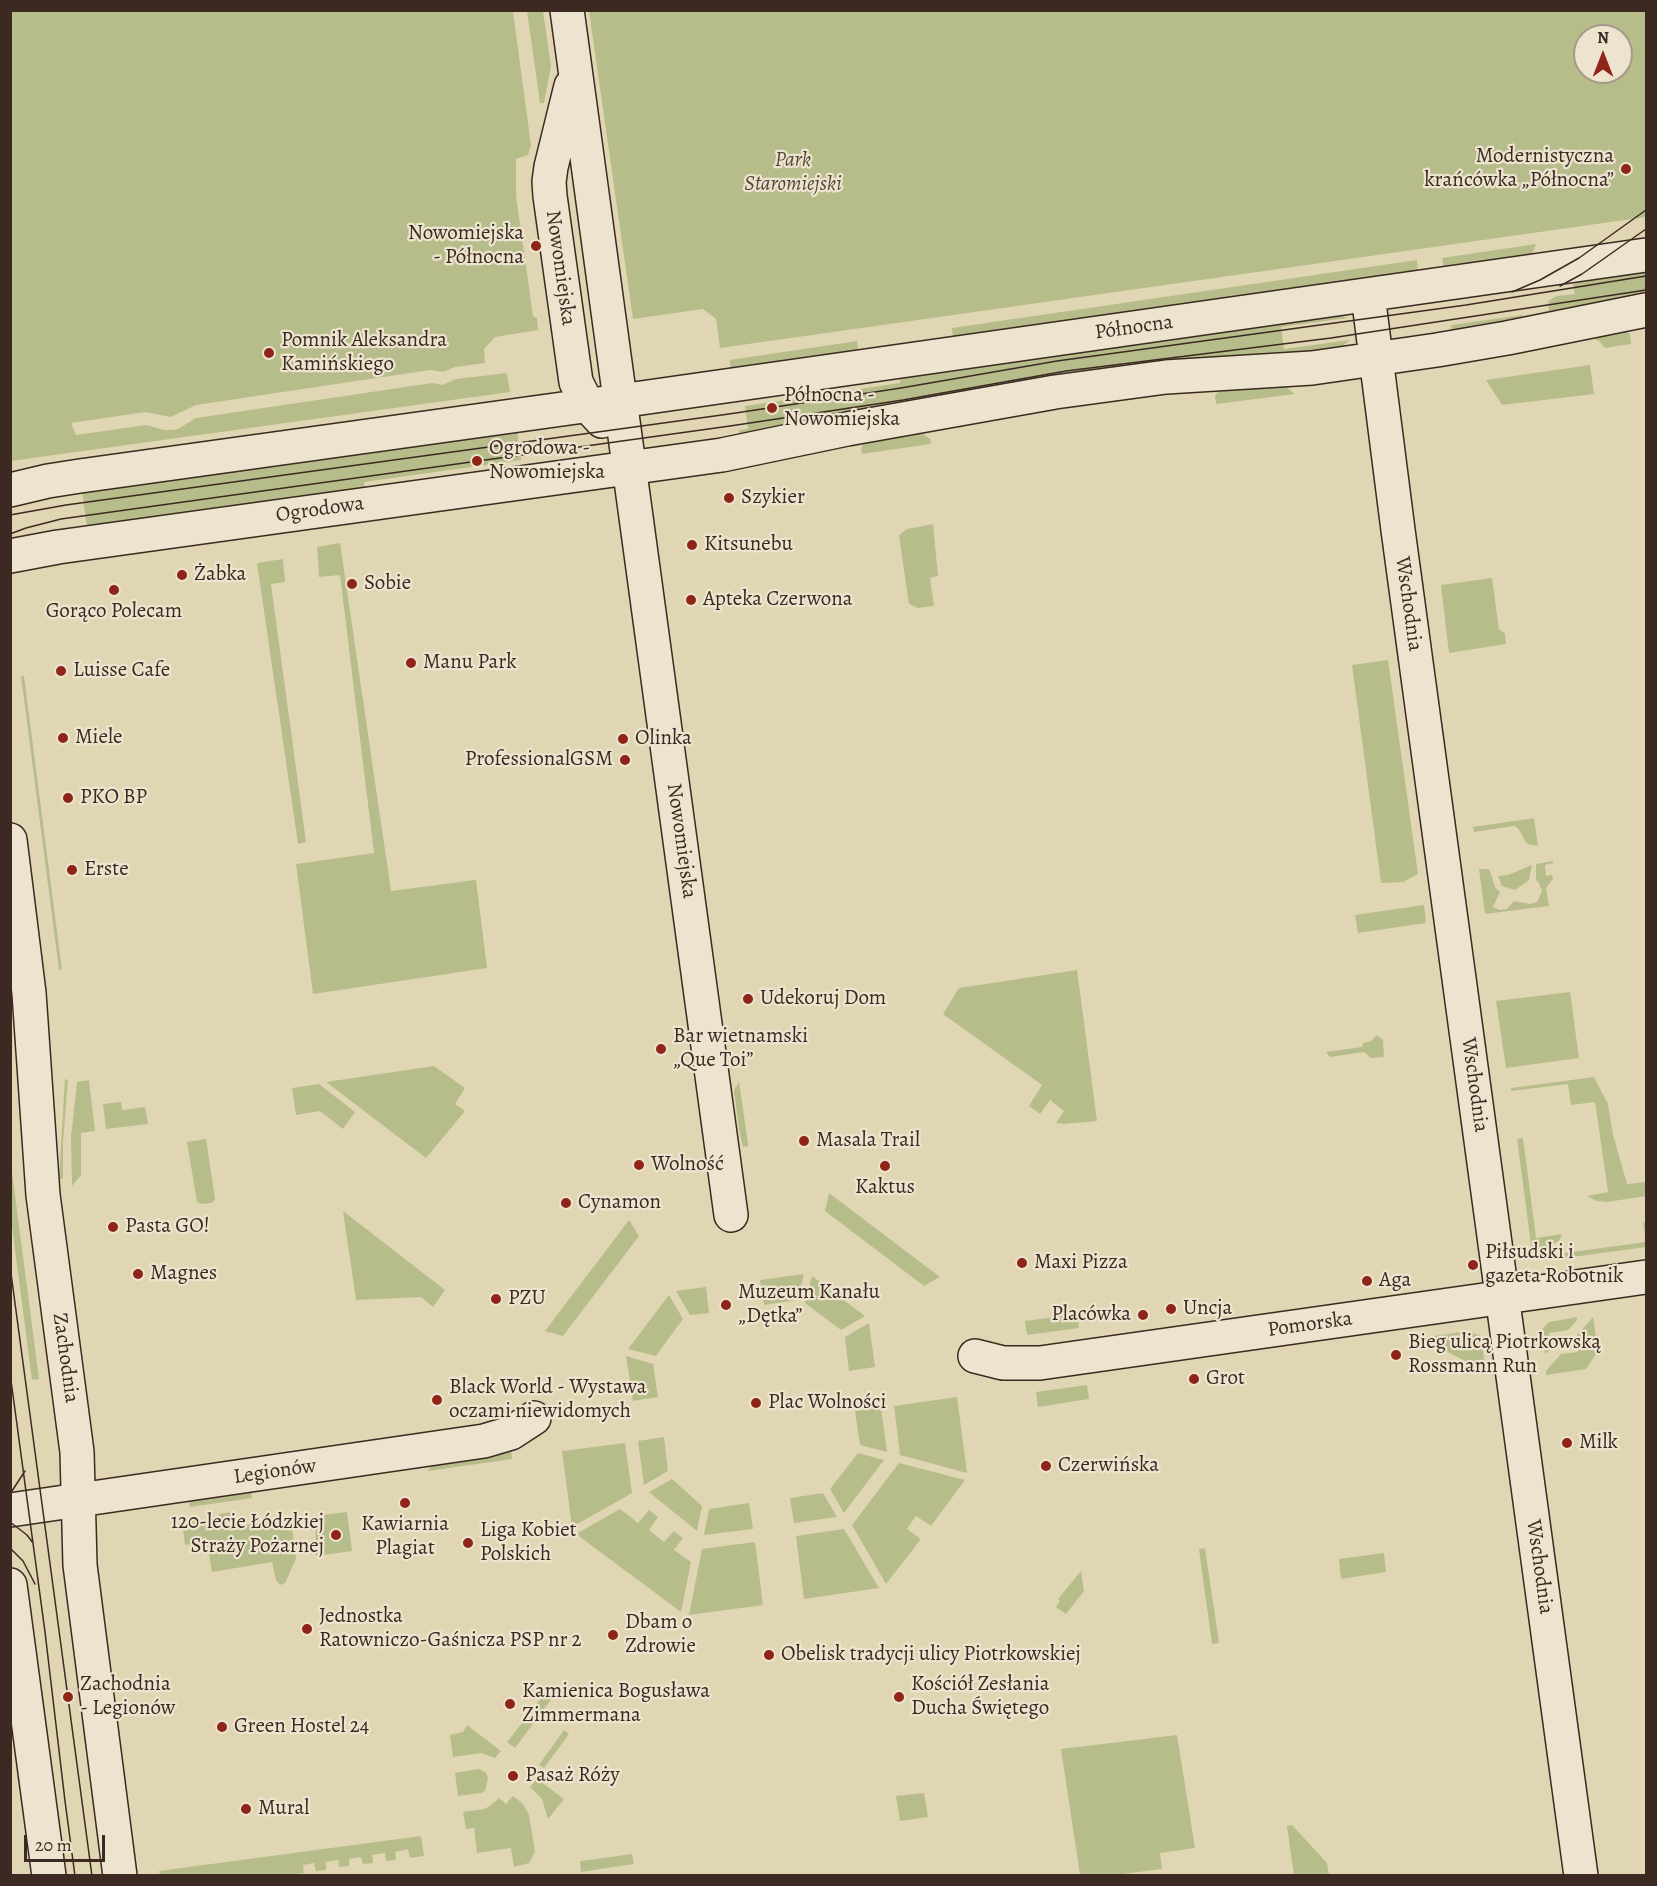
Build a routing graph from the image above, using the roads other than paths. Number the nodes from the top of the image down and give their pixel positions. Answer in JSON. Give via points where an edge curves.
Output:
{"nodes":[{"id":1,"x":567,"y":10,"type":"edge"},
{"id":2,"x":573,"y":53,"type":"junction"},
{"id":3,"x":1647,"y":255,"type":"edge"},
{"id":4,"x":1368,"y":295,"type":"junction"},
{"id":5,"x":1647,"y":310,"type":"edge"},
{"id":6,"x":1375,"y":359,"type":"junction"},
{"id":7,"x":621,"y":401,"type":"junction"},
{"id":8,"x":588,"y":406,"type":"junction"},
{"id":9,"x":630,"y":468,"type":"junction"},
{"id":10,"x":10,"y":490,"type":"edge"},
{"id":11,"x":10,"y":556,"type":"edge"},
{"id":12,"x":10,"y":840,"type":"edge"},
{"id":13,"x":731,"y":1215,"type":"dead end"},
{"id":14,"x":1647,"y":1277,"type":"edge"},
{"id":15,"x":1502,"y":1297,"type":"junction"},
{"id":16,"x":975,"y":1356,"type":"dead end"},
{"id":17,"x":534,"y":1418,"type":"dead end"},
{"id":18,"x":78,"y":1500,"type":"junction"},
{"id":19,"x":10,"y":1510,"type":"edge"},
{"id":20,"x":10,"y":1585,"type":"edge"},
{"id":21,"x":49,"y":1875,"type":"edge"},
{"id":22,"x":120,"y":1875,"type":"edge"},
{"id":23,"x":1581,"y":1875,"type":"edge"}],
"edges":[{"from":1,"to":2,"type":"main road","name":"Nowomiejska"},
{"from":2,"to":7,"type":"main road","name":"Nowomiejska"},
{"from":2,"to":8,"type":"main road","name":"Nowomiejska","via":[[569,95],[549,182],[576,382]]},
{"from":3,"to":4,"type":"main road","name":"Północna"},
{"from":4,"to":6,"type":"main road","name":"Wschodnia"},
{"from":4,"to":7,"type":"main road","name":"Północna"},
{"from":5,"to":6,"type":"main road"},
{"from":6,"to":9,"type":"main road","via":[[1312,368],[1166,377],[1055,392],[837,430],[722,455]]},
{"from":6,"to":15,"type":"main road","name":"Wschodnia"},
{"from":7,"to":8,"type":"main road"},
{"from":7,"to":9,"type":"main road","name":"Nowomiejska"},
{"from":8,"to":9,"type":"main road","name":"Nowomiejska","via":[[620,442]]},
{"from":8,"to":10,"type":"main road","via":[[48,480]]},
{"from":9,"to":11,"type":"main road","name":"Ogrodowa"},
{"from":9,"to":13,"type":"main road","name":"Nowomiejska"},
{"from":12,"to":18,"type":"main road","name":"Zachodnia","via":[[30,993],[43,1196],[77,1452]]},
{"from":14,"to":15,"type":"main road","name":"Pomorska"},
{"from":15,"to":16,"type":"main road","name":"Pomorska","via":[[1040,1363],[1003,1363]]},
{"from":15,"to":23,"type":"main road","name":"Wschodnia"},
{"from":17,"to":18,"type":"main road","name":"Legionów","via":[[511,1433],[484,1441]]},
{"from":18,"to":19,"type":"main road","name":"Legionów"},
{"from":18,"to":22,"type":"main road","name":"Zachodnia","via":[[80,1565]]},
{"from":20,"to":21,"type":"main road"}]}
